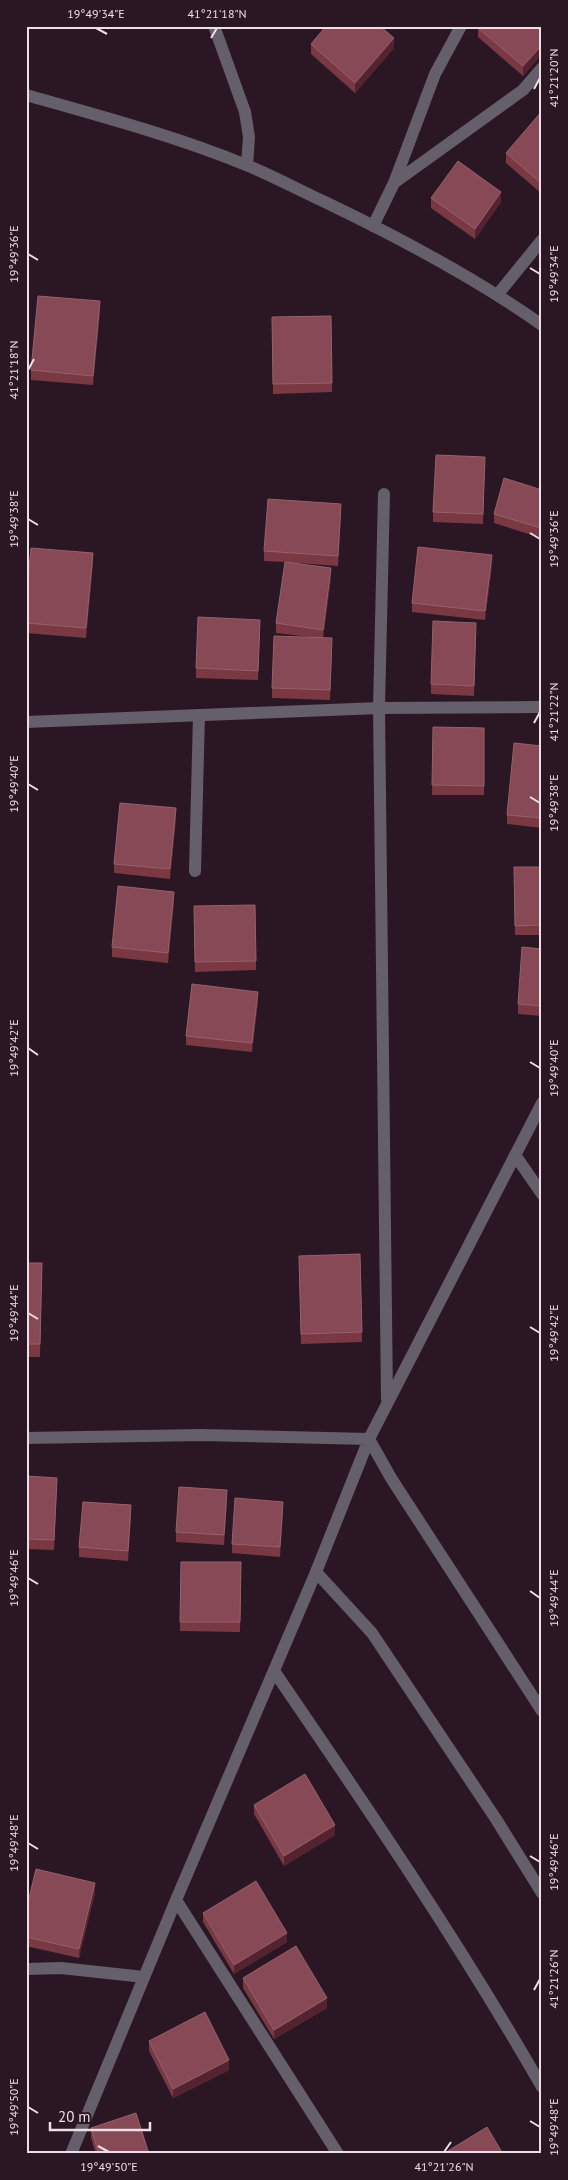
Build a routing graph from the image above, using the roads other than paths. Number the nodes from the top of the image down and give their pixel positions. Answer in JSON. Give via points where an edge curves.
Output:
{"nodes":[{"id":1,"x":214,"y":26,"type":"edge"},
{"id":2,"x":462,"y":26,"type":"edge"},
{"id":3,"x":542,"y":68,"type":"edge"},
{"id":4,"x":26,"y":95,"type":"edge"},
{"id":5,"x":247,"y":165,"type":"junction"},
{"id":6,"x":394,"y":183,"type":"junction"},
{"id":7,"x":373,"y":226,"type":"junction"},
{"id":8,"x":542,"y":240,"type":"edge"},
{"id":9,"x":498,"y":294,"type":"junction"},
{"id":10,"x":542,"y":325,"type":"edge"},
{"id":11,"x":384,"y":494,"type":"dead end"},
{"id":12,"x":542,"y":707,"type":"edge"},
{"id":13,"x":379,"y":708,"type":"junction"},
{"id":14,"x":198,"y":715,"type":"junction"},
{"id":15,"x":26,"y":722,"type":"edge"},
{"id":16,"x":195,"y":871,"type":"dead end"},
{"id":17,"x":542,"y":1103,"type":"edge"},
{"id":18,"x":515,"y":1155,"type":"junction"},
{"id":19,"x":542,"y":1194,"type":"edge"},
{"id":20,"x":387,"y":1400,"type":"junction"},
{"id":21,"x":26,"y":1438,"type":"edge"},
{"id":22,"x":369,"y":1439,"type":"junction"},
{"id":23,"x":316,"y":1572,"type":"junction"},
{"id":24,"x":274,"y":1671,"type":"junction"},
{"id":25,"x":542,"y":1711,"type":"edge"},
{"id":26,"x":542,"y":1893,"type":"edge"},
{"id":27,"x":176,"y":1900,"type":"junction"},
{"id":28,"x":26,"y":1969,"type":"edge"},
{"id":29,"x":144,"y":1977,"type":"junction"},
{"id":30,"x":542,"y":2087,"type":"edge"},
{"id":31,"x":71,"y":2154,"type":"edge"},
{"id":32,"x":338,"y":2154,"type":"edge"}],
"edges":[{"from":1,"to":5,"type":"street","via":[[245,112],[249,137]]},
{"from":2,"to":6,"type":"street","via":[[435,74]]},
{"from":3,"to":6,"type":"street","via":[[523,90]]},
{"from":4,"to":5,"type":"street","via":[[142,128]]},
{"from":5,"to":7,"type":"street"},
{"from":6,"to":7,"type":"street"},
{"from":7,"to":9,"type":"street"},
{"from":8,"to":9,"type":"street"},
{"from":9,"to":10,"type":"street"},
{"from":11,"to":13,"type":"street"},
{"from":12,"to":13,"type":"street"},
{"from":13,"to":14,"type":"street"},
{"from":13,"to":20,"type":"street"},
{"from":14,"to":15,"type":"street"},
{"from":14,"to":16,"type":"street"},
{"from":17,"to":18,"type":"street"},
{"from":18,"to":19,"type":"street"},
{"from":18,"to":20,"type":"street"},
{"from":20,"to":22,"type":"street"},
{"from":21,"to":22,"type":"street","via":[[201,1435]]},
{"from":22,"to":23,"type":"street"},
{"from":22,"to":25,"type":"street"},
{"from":23,"to":24,"type":"street"},
{"from":23,"to":26,"type":"street","via":[[372,1633]]},
{"from":24,"to":27,"type":"street"},
{"from":24,"to":30,"type":"street","via":[[502,2017]]},
{"from":27,"to":29,"type":"street"},
{"from":27,"to":32,"type":"street"},
{"from":28,"to":29,"type":"street","via":[[61,1968]]},
{"from":29,"to":31,"type":"street"}]}
